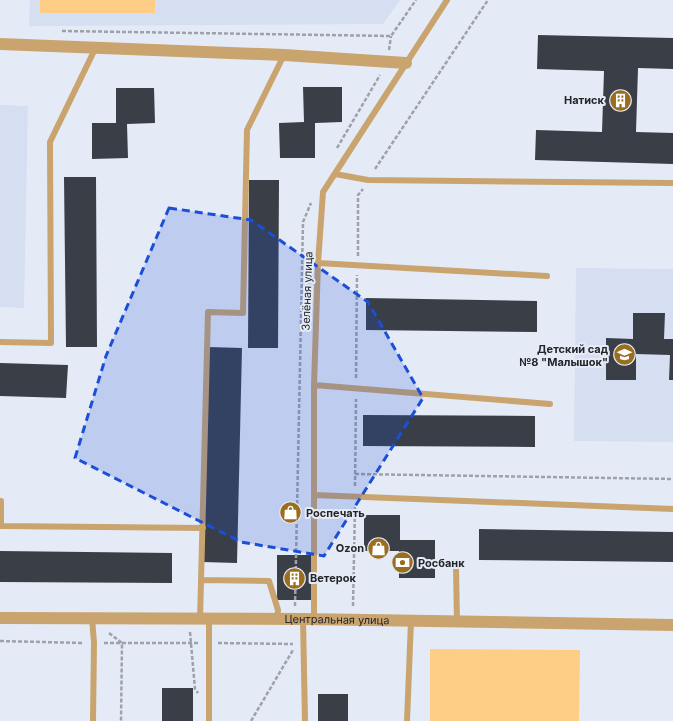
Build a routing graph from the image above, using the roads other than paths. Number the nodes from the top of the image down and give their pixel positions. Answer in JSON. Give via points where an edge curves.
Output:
{"nodes":[{"id":1,"x":447,"y":0,"type":"edge"},
{"id":2,"x":0,"y":44,"type":"edge"},
{"id":3,"x":95,"y":49,"type":"junction"},
{"id":4,"x":284,"y":55,"type":"junction"},
{"id":5,"x":406,"y":63,"type":"junction"},
{"id":6,"x":334,"y":174,"type":"junction"},
{"id":7,"x":673,"y":184,"type":"edge"},
{"id":8,"x":318,"y":263,"type":"junction"},
{"id":9,"x":547,"y":276,"type":"dead end"},
{"id":10,"x":0,"y":342,"type":"edge"},
{"id":11,"x":314,"y":384,"type":"junction"},
{"id":12,"x":550,"y":404,"type":"dead end"},
{"id":13,"x":314,"y":495,"type":"junction"},
{"id":14,"x":0,"y":501,"type":"edge"},
{"id":15,"x":673,"y":508,"type":"edge"},
{"id":16,"x":203,"y":528,"type":"junction"},
{"id":17,"x":456,"y":567,"type":"dead end"},
{"id":18,"x":201,"y":580,"type":"junction"},
{"id":19,"x":0,"y":618,"type":"edge"},
{"id":20,"x":92,"y":618,"type":"junction"},
{"id":21,"x":309,"y":619,"type":"junction"},
{"id":22,"x":199,"y":620,"type":"junction"},
{"id":23,"x":277,"y":620,"type":"junction"},
{"id":24,"x":411,"y":622,"type":"junction"},
{"id":25,"x":457,"y":622,"type":"junction"},
{"id":26,"x":673,"y":625,"type":"edge"},
{"id":27,"x":93,"y":721,"type":"edge"},
{"id":28,"x":209,"y":721,"type":"edge"},
{"id":29,"x":304,"y":721,"type":"edge"},
{"id":30,"x":407,"y":721,"type":"edge"}],
"edges":[{"from":1,"to":5,"type":"lane","name":"Зелёная улица"},
{"from":2,"to":3,"type":"street"},
{"from":3,"to":4,"type":"street"},
{"from":3,"to":10,"type":"lane","via":[[50,142],[51,343]]},
{"from":4,"to":5,"type":"street"},
{"from":4,"to":16,"type":"lane","via":[[247,130],[244,313],[208,312]]},
{"from":5,"to":6,"type":"lane","name":"Зелёная улица"},
{"from":6,"to":7,"type":"lane","via":[[368,180]]},
{"from":6,"to":8,"type":"lane","name":"Зелёная улица","via":[[323,192]]},
{"from":8,"to":9,"type":"lane"},
{"from":8,"to":11,"type":"lane","name":"Зелёная улица"},
{"from":11,"to":12,"type":"lane"},
{"from":11,"to":13,"type":"lane","name":"Зелёная улица"},
{"from":13,"to":15,"type":"lane"},
{"from":13,"to":21,"type":"lane","name":"Зелёная улица"},
{"from":14,"to":16,"type":"lane","via":[[2,526]]},
{"from":16,"to":18,"type":"lane"},
{"from":17,"to":25,"type":"lane"},
{"from":18,"to":22,"type":"lane"},
{"from":18,"to":23,"type":"lane","via":[[269,581],[278,610]]},
{"from":19,"to":20,"type":"street","name":"Центральная улица"},
{"from":20,"to":22,"type":"street","name":"Центральная улица"},
{"from":20,"to":27,"type":"lane"},
{"from":21,"to":23,"type":"street","name":"Центральная улица"},
{"from":21,"to":24,"type":"street","name":"Центральная улица"},
{"from":21,"to":29,"type":"lane","name":"Зелёная улица"},
{"from":22,"to":23,"type":"street","name":"Центральная улица"},
{"from":22,"to":28,"type":"lane","via":[[209,643]]},
{"from":24,"to":25,"type":"street","name":"Центральная улица"},
{"from":24,"to":30,"type":"lane"},
{"from":25,"to":26,"type":"street","name":"Центральная улица"}]}
